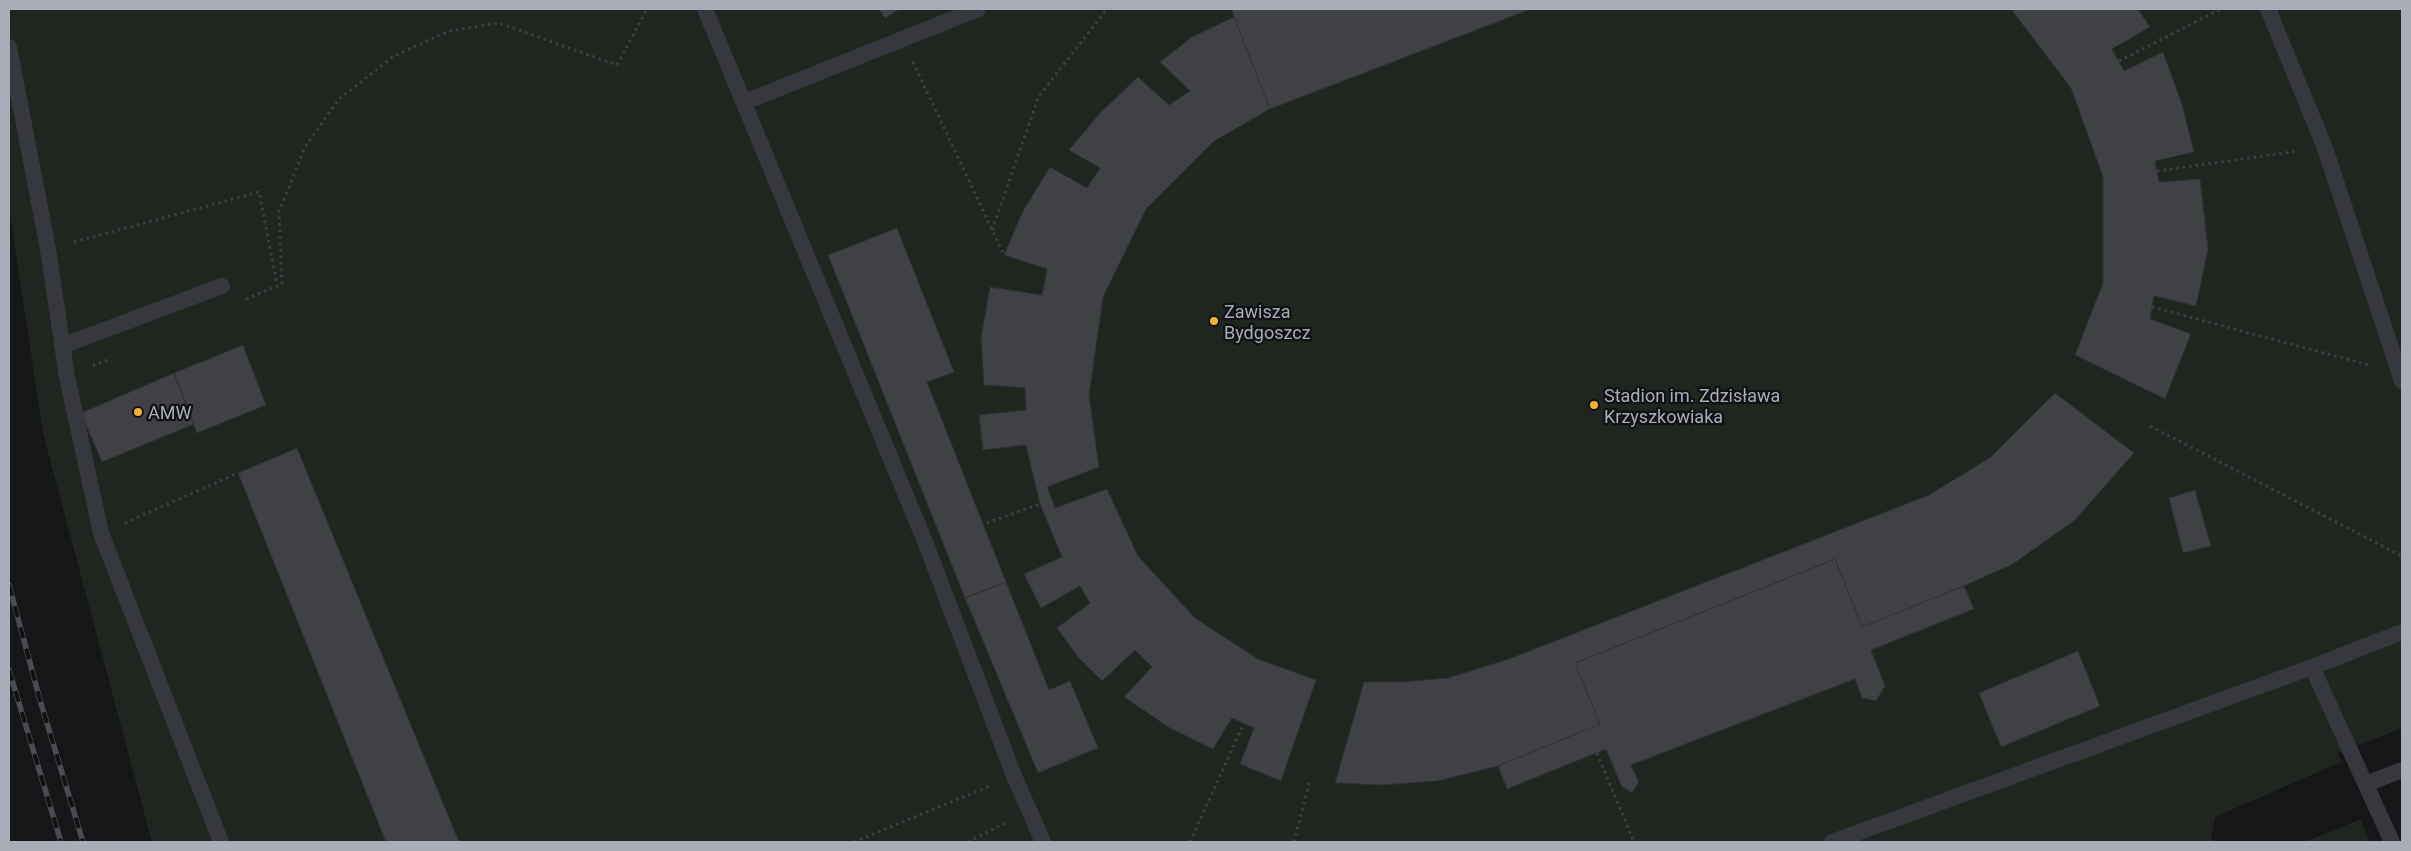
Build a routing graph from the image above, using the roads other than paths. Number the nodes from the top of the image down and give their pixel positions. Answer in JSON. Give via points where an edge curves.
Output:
{"nodes":[{"id":1,"x":705,"y":9,"type":"edge"},
{"id":2,"x":978,"y":9,"type":"edge"},
{"id":3,"x":2268,"y":9,"type":"edge"},
{"id":4,"x":9,"y":47,"type":"edge"},
{"id":5,"x":745,"y":102,"type":"junction"},
{"id":6,"x":222,"y":286,"type":"dead end"},
{"id":7,"x":62,"y":346,"type":"junction"},
{"id":8,"x":2401,"y":377,"type":"edge"},
{"id":9,"x":2402,"y":632,"type":"edge"},
{"id":10,"x":2312,"y":667,"type":"junction"},
{"id":11,"x":2402,"y":770,"type":"edge"},
{"id":12,"x":2366,"y":784,"type":"junction"},
{"id":13,"x":2391,"y":838,"type":"edge"},
{"id":14,"x":221,"y":842,"type":"edge"},
{"id":15,"x":1043,"y":842,"type":"edge"},
{"id":16,"x":1832,"y":842,"type":"edge"}],
"edges":[{"from":1,"to":5,"type":"lane"},
{"from":2,"to":5,"type":"lane"},
{"from":3,"to":8,"type":"lane","via":[[2324,148]]},
{"from":4,"to":7,"type":"lane","via":[[48,249]]},
{"from":5,"to":15,"type":"lane","via":[[926,544],[1014,776]]},
{"from":6,"to":7,"type":"lane"},
{"from":7,"to":14,"type":"lane","via":[[101,533]]},
{"from":9,"to":10,"type":"lane"},
{"from":10,"to":12,"type":"lane"},
{"from":10,"to":16,"type":"lane"},
{"from":11,"to":12,"type":"lane"},
{"from":12,"to":13,"type":"lane"}]}
